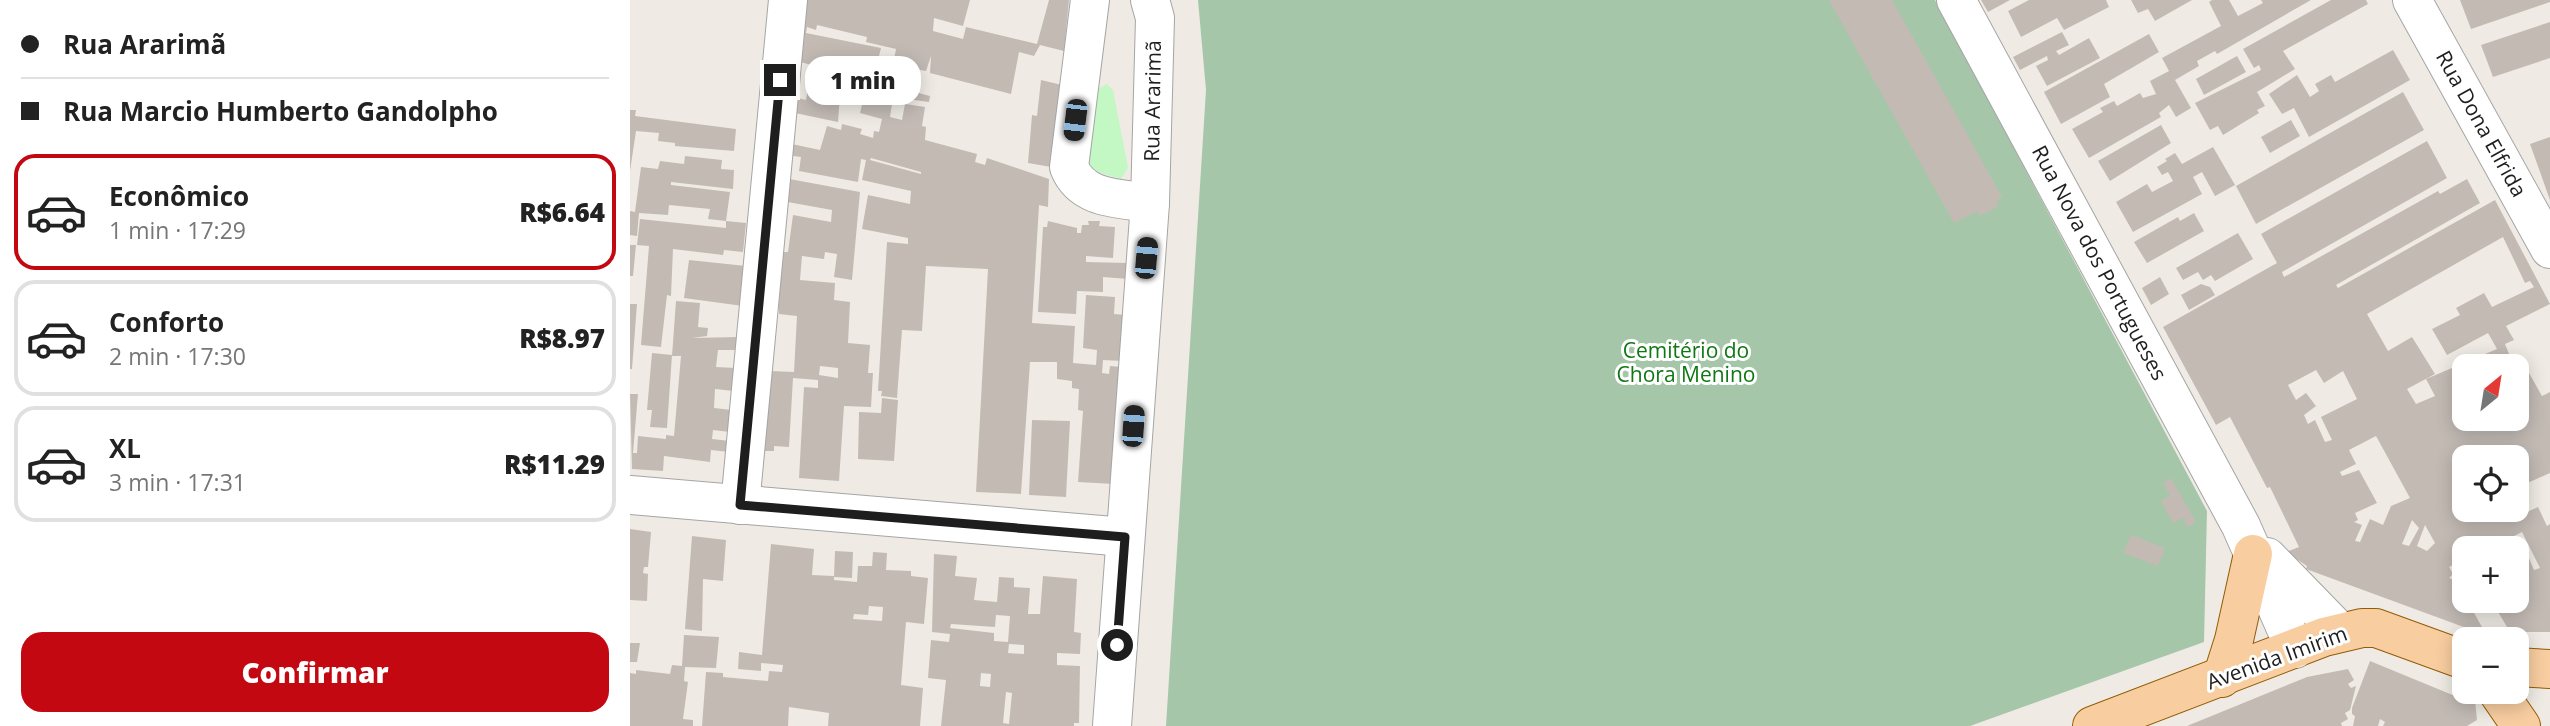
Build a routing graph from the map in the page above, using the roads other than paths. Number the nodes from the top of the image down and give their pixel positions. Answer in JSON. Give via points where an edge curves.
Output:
{"nodes":[{"id":1,"x":788,"y":0,"type":"edge"},
{"id":2,"x":1090,"y":0,"type":"edge"},
{"id":3,"x":1150,"y":0,"type":"edge"},
{"id":4,"x":1956,"y":0,"type":"edge"},
{"id":5,"x":2412,"y":0,"type":"edge"},
{"id":6,"x":1150,"y":203,"type":"junction"},
{"id":7,"x":2550,"y":249,"type":"edge"},
{"id":8,"x":630,"y":495,"type":"edge"},
{"id":9,"x":740,"y":505,"type":"junction"},
{"id":10,"x":1125,"y":537,"type":"junction"},
{"id":11,"x":2247,"y":540,"type":"junction"},
{"id":12,"x":2340,"y":632,"type":"junction"},
{"id":13,"x":2295,"y":649,"type":"junction"},
{"id":14,"x":2452,"y":656,"type":"edge"},
{"id":15,"x":2529,"y":668,"type":"edge"},
{"id":16,"x":2550,"y":669,"type":"edge"},
{"id":17,"x":2222,"y":678,"type":"junction"},
{"id":18,"x":2506,"y":704,"type":"edge"},
{"id":19,"x":2550,"y":712,"type":"edge"},
{"id":20,"x":1111,"y":726,"type":"edge"},
{"id":21,"x":2092,"y":726,"type":"edge"},
{"id":22,"x":2521,"y":726,"type":"edge"},
{"id":23,"x":2528,"y":726,"type":"edge"}],
"edges":[{"from":1,"to":9,"type":"street"},
{"from":2,"to":6,"type":"street","via":[[1069,167],[1074,180],[1093,194]]},
{"from":3,"to":6,"type":"street","name":"Rua Ararimã","via":[[1155,18]]},
{"from":4,"to":11,"type":"street","name":"Rua Nova dos Portugueses"},
{"from":5,"to":7,"type":"street","name":"Rua Dona Elfrida"},
{"from":6,"to":10,"type":"street","name":"Rua Ararimã"},
{"from":8,"to":9,"type":"street"},
{"from":9,"to":10,"type":"street"},
{"from":10,"to":20,"type":"street","name":"Rua Ararimã"},
{"from":11,"to":12,"type":"street","name":"Rua Nova dos Portugueses"},
{"from":11,"to":13,"type":"street","name":"Rua Nova dos Portugueses"},
{"from":11,"to":17,"type":"main road","via":[[2234,640]]},
{"from":12,"to":13,"type":"main road","name":"Avenida Imirim"},
{"from":12,"to":14,"type":"main road","name":"Avenida Imirim","via":[[2376,628]]},
{"from":13,"to":17,"type":"main road","name":"Avenida Imirim"},
{"from":15,"to":16,"type":"main road"},
{"from":17,"to":21,"type":"main road","name":"Avenida Imirim"},
{"from":18,"to":22,"type":"main road"},
{"from":19,"to":23,"type":"main road"}]}
